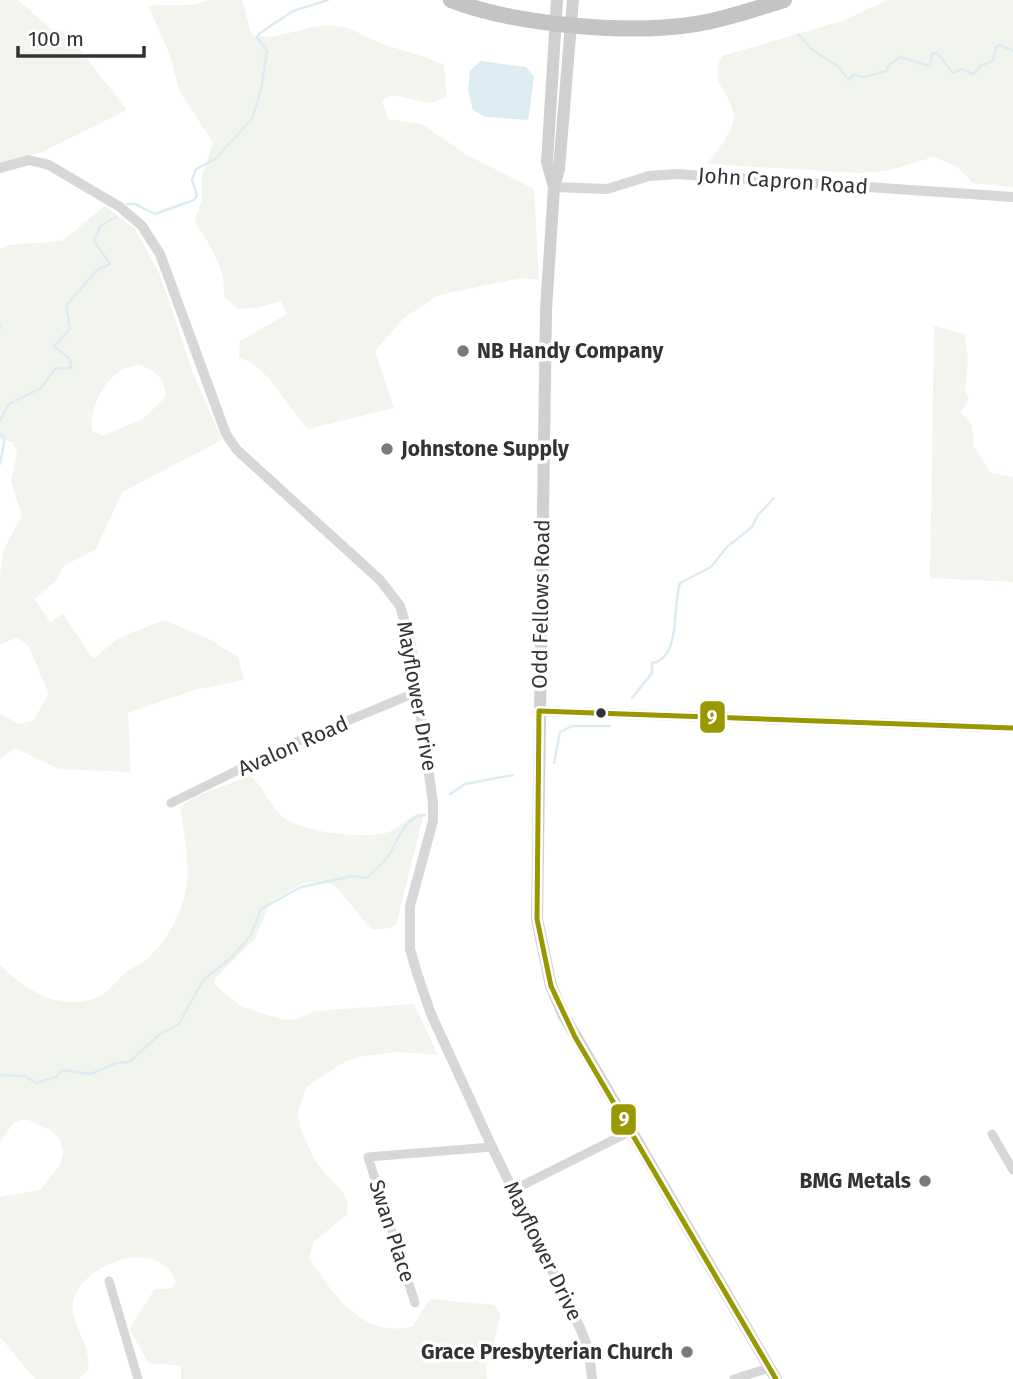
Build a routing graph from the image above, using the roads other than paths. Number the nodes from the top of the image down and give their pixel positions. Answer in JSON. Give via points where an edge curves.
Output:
{"nodes":[{"id":1,"x":451,"y":0,"type":"edge"},
{"id":2,"x":557,"y":0,"type":"edge"},
{"id":3,"x":573,"y":0,"type":"edge"},
{"id":4,"x":784,"y":0,"type":"edge"},
{"id":5,"x":564,"y":24,"type":"junction"},
{"id":6,"x":0,"y":168,"type":"edge"},
{"id":7,"x":554,"y":187,"type":"junction"},
{"id":8,"x":1013,"y":197,"type":"edge"},
{"id":9,"x":417,"y":692,"type":"junction"},
{"id":10,"x":539,"y":711,"type":"junction"},
{"id":11,"x":1013,"y":728,"type":"edge"},
{"id":12,"x":171,"y":803,"type":"dead end"},
{"id":13,"x":631,"y":1131,"type":"junction"},
{"id":14,"x":992,"y":1134,"type":"dead end"},
{"id":15,"x":492,"y":1147,"type":"junction"},
{"id":16,"x":1013,"y":1170,"type":"edge"},
{"id":17,"x":513,"y":1190,"type":"junction"},
{"id":18,"x":109,"y":1280,"type":"dead end"},
{"id":19,"x":415,"y":1303,"type":"dead end"},
{"id":20,"x":772,"y":1374,"type":"edge"},
{"id":21,"x":138,"y":1379,"type":"edge"},
{"id":22,"x":592,"y":1379,"type":"edge"},
{"id":23,"x":734,"y":1379,"type":"edge"}],
"edges":[{"from":1,"to":5,"type":"highway"},
{"from":2,"to":5,"type":"main road","name":"Odd Fellows Road"},
{"from":3,"to":5,"type":"main road","name":"Odd Fellows Road"},
{"from":4,"to":5,"type":"highway","via":[[722,19],[675,27]]},
{"from":5,"to":7,"type":"main road","name":"Odd Fellows Road","via":[[559,169]]},
{"from":6,"to":9,"type":"street","name":"Mayflower Drive","via":[[29,160],[50,165],[120,207],[154,241],[226,434],[254,469],[393,595],[406,623]]},
{"from":7,"to":8,"type":"street","name":"John Capron Road","via":[[607,189],[649,176],[677,174]]},
{"from":7,"to":10,"type":"main road","name":"Odd Fellows Road","via":[[546,310]]},
{"from":9,"to":12,"type":"street","name":"Avalon Road"},
{"from":9,"to":15,"type":"street","name":"Mayflower Drive","via":[[432,783],[433,821],[410,906],[410,950],[431,1014]]},
{"from":10,"to":11,"type":"street"},
{"from":10,"to":13,"type":"main road","name":"Odd Fellows Road","via":[[537,919],[543,957],[564,1016]]},
{"from":13,"to":17,"type":"street"},
{"from":13,"to":20,"type":"main road","name":"Odd Fellows Road"},
{"from":14,"to":16,"type":"street"},
{"from":15,"to":17,"type":"street","name":"Mayflower Drive"},
{"from":15,"to":19,"type":"street","name":"Swan Place","via":[[368,1157]]},
{"from":17,"to":22,"type":"street","name":"Mayflower Drive","via":[[581,1329]]},
{"from":18,"to":21,"type":"street"},
{"from":20,"to":23,"type":"street"}]}
